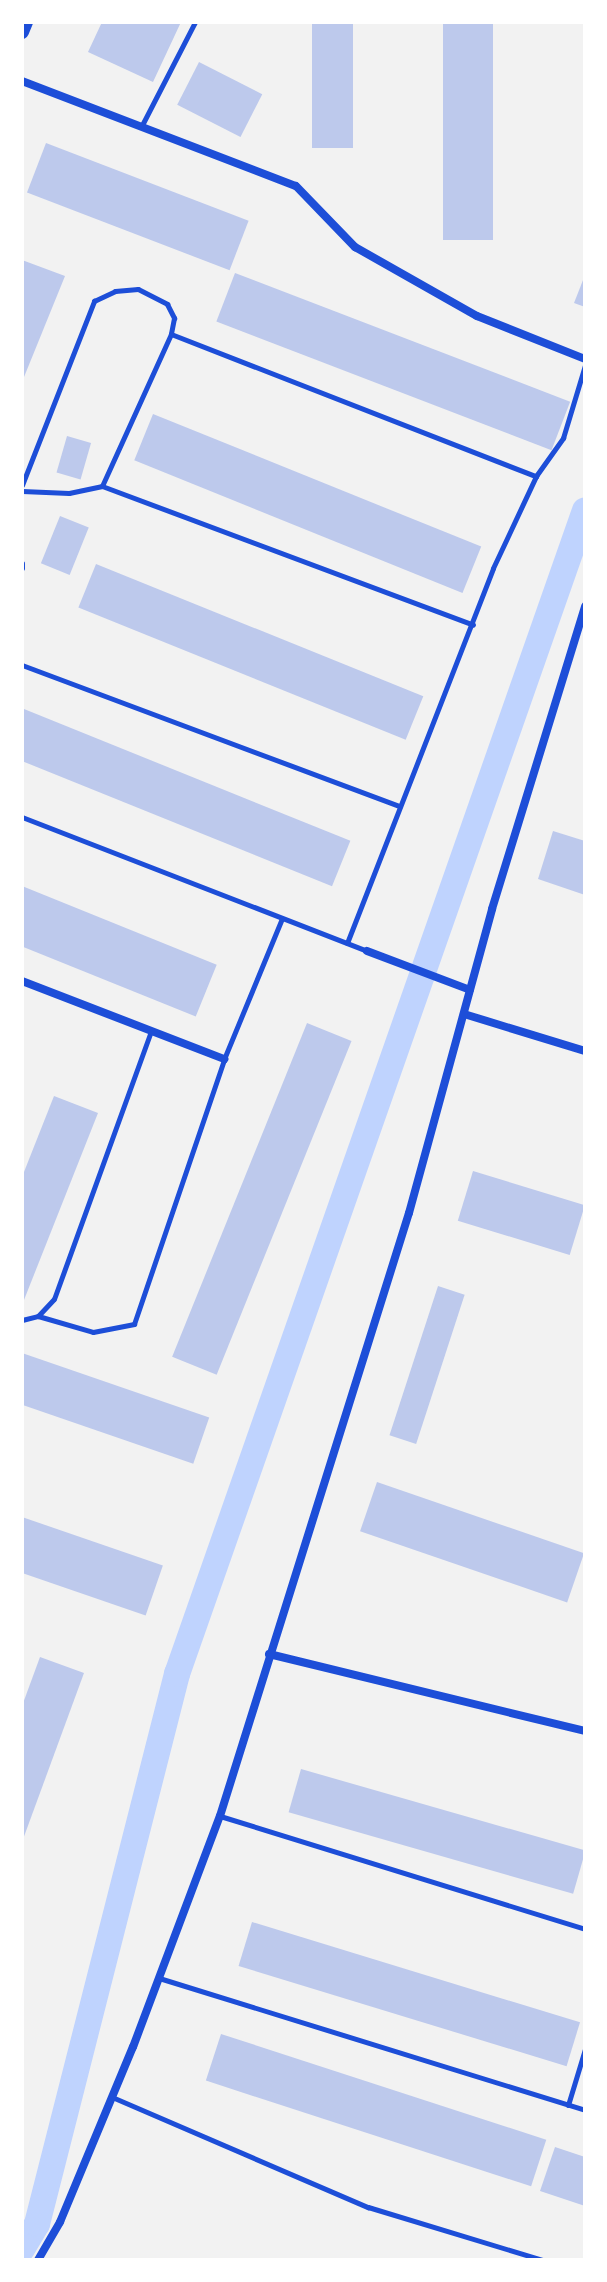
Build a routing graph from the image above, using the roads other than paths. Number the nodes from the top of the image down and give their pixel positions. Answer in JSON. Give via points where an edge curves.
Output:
{"nodes":[{"id":1,"x":26,"y":22,"type":"edge"},
{"id":2,"x":195,"y":22,"type":"edge"},
{"id":3,"x":22,"y":32,"type":"edge"},
{"id":4,"x":22,"y":81,"type":"edge"},
{"id":5,"x":141,"y":127,"type":"junction"},
{"id":6,"x":171,"y":334,"type":"junction"},
{"id":7,"x":585,"y":359,"type":"edge"},
{"id":8,"x":585,"y":365,"type":"edge"},
{"id":9,"x":536,"y":476,"type":"junction"},
{"id":10,"x":22,"y":485,"type":"edge"},
{"id":11,"x":102,"y":486,"type":"junction"},
{"id":12,"x":22,"y":491,"type":"edge"},
{"id":13,"x":585,"y":606,"type":"edge"},
{"id":14,"x":473,"y":625,"type":"junction"},
{"id":15,"x":22,"y":665,"type":"edge"},
{"id":16,"x":400,"y":806,"type":"junction"},
{"id":17,"x":22,"y":817,"type":"edge"},
{"id":18,"x":282,"y":918,"type":"junction"},
{"id":19,"x":347,"y":943,"type":"junction"},
{"id":20,"x":369,"y":952,"type":"joint"},
{"id":21,"x":22,"y":981,"type":"edge"},
{"id":22,"x":470,"y":990,"type":"junction"},
{"id":23,"x":464,"y":1014,"type":"junction"},
{"id":24,"x":151,"y":1031,"type":"junction"},
{"id":25,"x":585,"y":1051,"type":"edge"},
{"id":26,"x":224,"y":1059,"type":"junction"},
{"id":27,"x":38,"y":1316,"type":"junction"},
{"id":28,"x":22,"y":1320,"type":"edge"},
{"id":29,"x":269,"y":1654,"type":"junction"},
{"id":30,"x":585,"y":1731,"type":"edge"},
{"id":31,"x":220,"y":1816,"type":"junction"},
{"id":32,"x":585,"y":1929,"type":"edge"},
{"id":33,"x":159,"y":1978,"type":"junction"},
{"id":34,"x":585,"y":2049,"type":"edge"},
{"id":35,"x":112,"y":2097,"type":"junction"},
{"id":36,"x":568,"y":2105,"type":"junction"},
{"id":37,"x":585,"y":2110,"type":"edge"},
{"id":38,"x":38,"y":2260,"type":"edge"},
{"id":39,"x":542,"y":2260,"type":"edge"}],
"edges":[{"from":1,"to":3,"type":"street"},
{"from":2,"to":5,"type":"lane"},
{"from":4,"to":5,"type":"street"},
{"from":5,"to":7,"type":"street","via":[[296,186],[355,247],[477,316]]},
{"from":6,"to":9,"type":"lane"},
{"from":6,"to":10,"type":"lane","via":[[174,318],[154,294],[115,291],[94,301]]},
{"from":6,"to":11,"type":"lane"},
{"from":8,"to":9,"type":"lane","via":[[563,438]]},
{"from":9,"to":14,"type":"lane"},
{"from":11,"to":12,"type":"lane","via":[[69,493]]},
{"from":11,"to":14,"type":"lane"},
{"from":13,"to":22,"type":"street"},
{"from":14,"to":16,"type":"lane"},
{"from":15,"to":16,"type":"lane"},
{"from":16,"to":19,"type":"lane"},
{"from":17,"to":18,"type":"lane"},
{"from":18,"to":19,"type":"lane"},
{"from":18,"to":26,"type":"lane"},
{"from":19,"to":20,"type":"lane"},
{"from":20,"to":22,"type":"street"},
{"from":21,"to":24,"type":"street"},
{"from":22,"to":23,"type":"street"},
{"from":23,"to":25,"type":"street"},
{"from":23,"to":29,"type":"street","via":[[409,1213]]},
{"from":24,"to":26,"type":"street"},
{"from":24,"to":27,"type":"lane","via":[[54,1299]]},
{"from":26,"to":27,"type":"lane","via":[[134,1324],[93,1332]]},
{"from":27,"to":28,"type":"lane"},
{"from":29,"to":30,"type":"street"},
{"from":29,"to":31,"type":"street"},
{"from":31,"to":32,"type":"lane"},
{"from":31,"to":33,"type":"street"},
{"from":33,"to":35,"type":"street"},
{"from":33,"to":36,"type":"lane"},
{"from":34,"to":36,"type":"lane"},
{"from":35,"to":38,"type":"street"},
{"from":35,"to":39,"type":"lane","via":[[368,2207]]},
{"from":36,"to":37,"type":"lane"}]}
